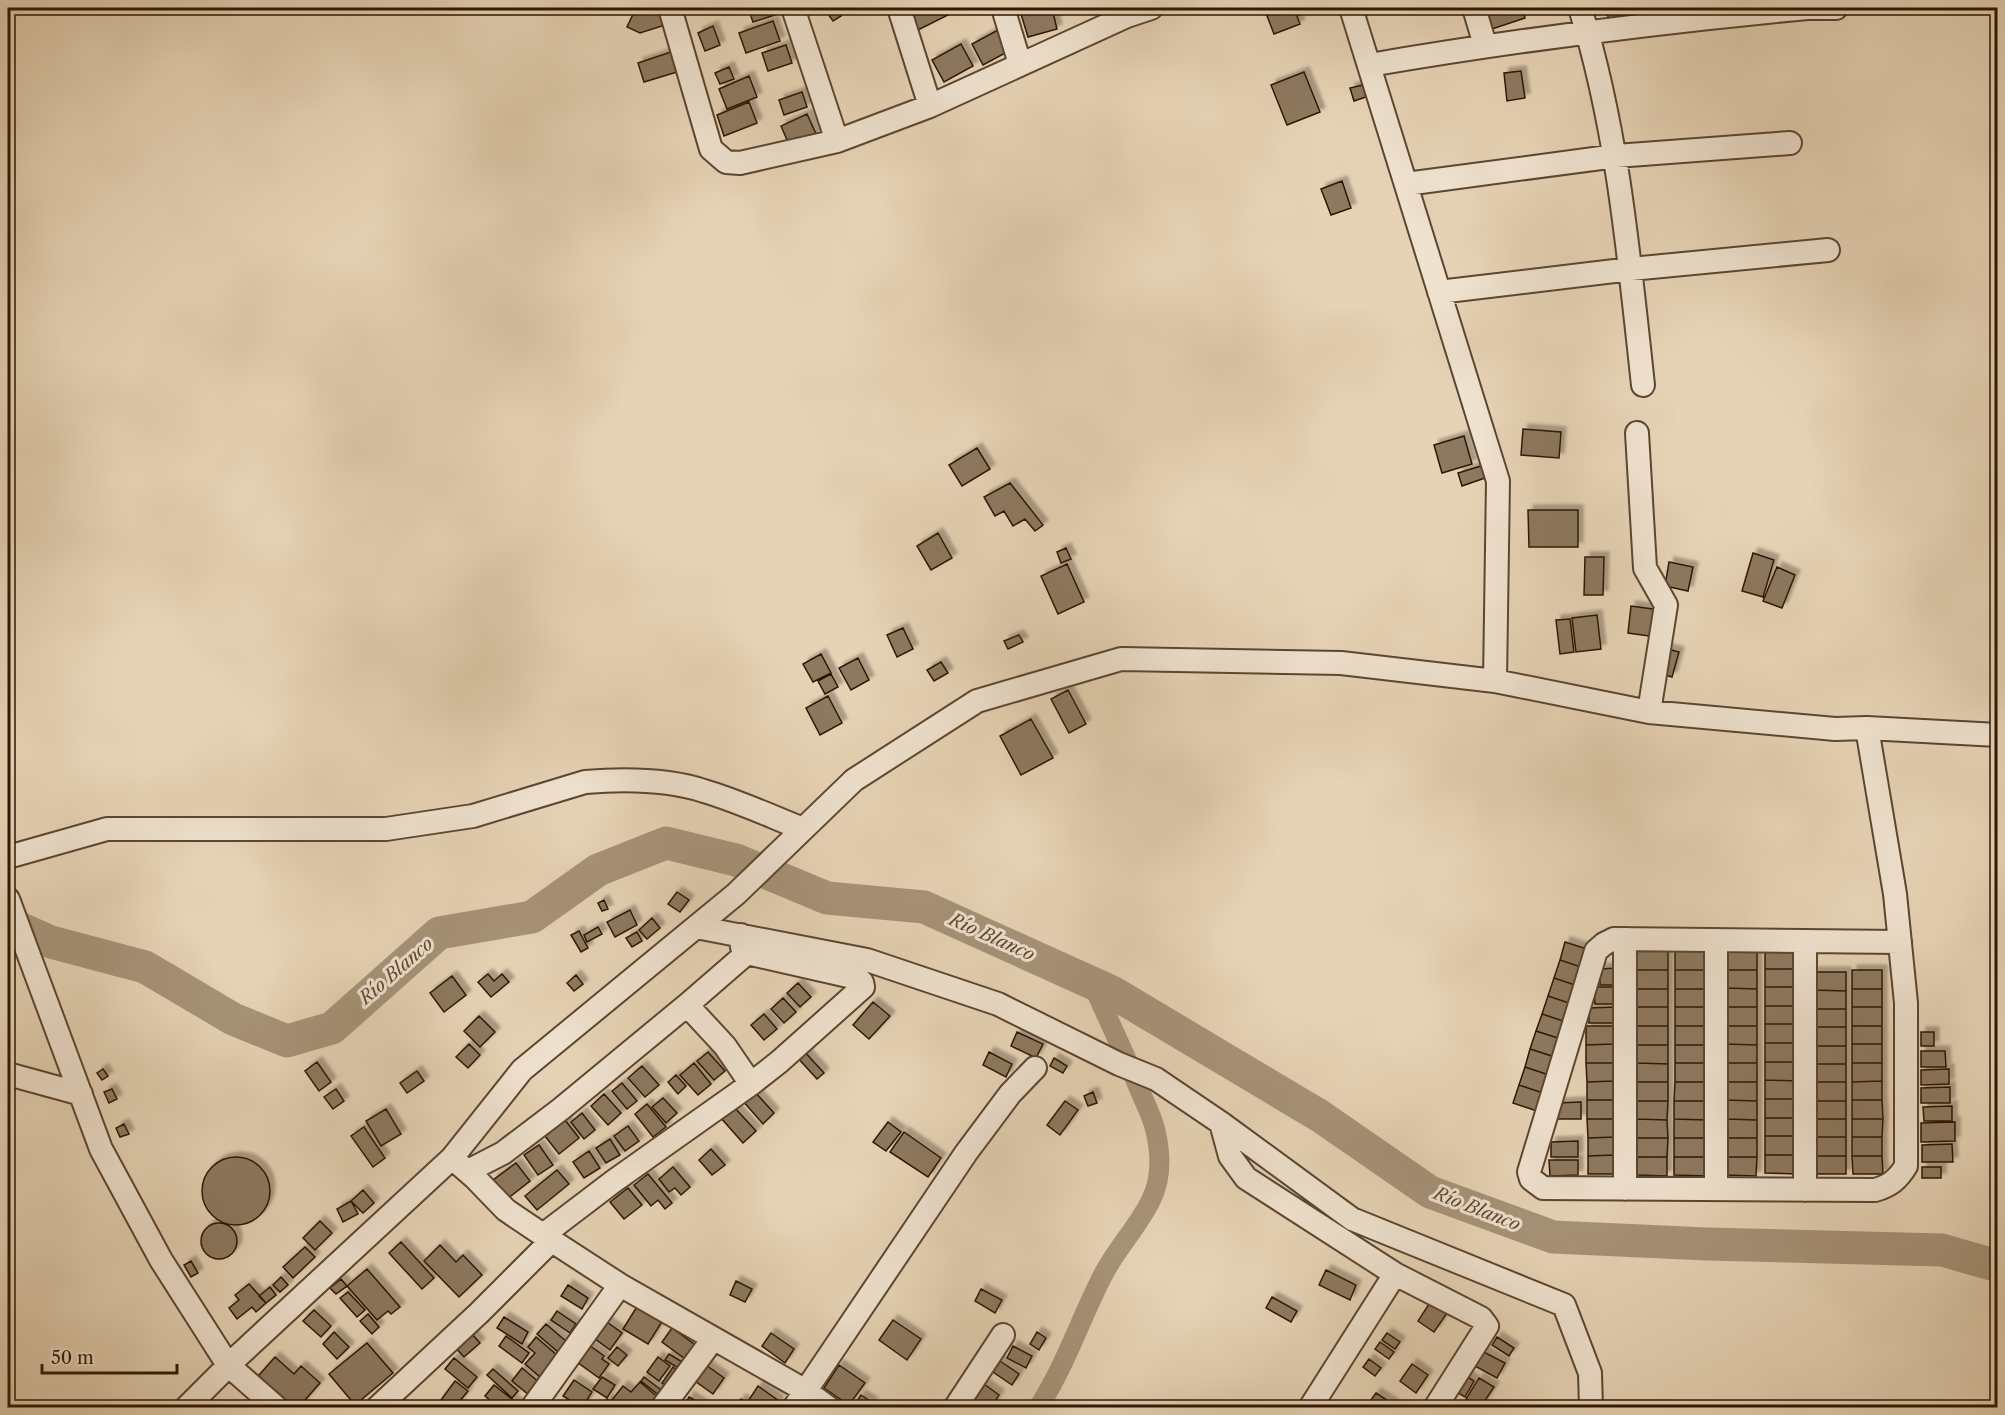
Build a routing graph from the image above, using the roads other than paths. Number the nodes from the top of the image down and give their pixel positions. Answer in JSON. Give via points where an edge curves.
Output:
{"nodes":[{"id":1,"x":670,"y":8,"type":"edge"},
{"id":2,"x":793,"y":8,"type":"edge"},
{"id":3,"x":899,"y":8,"type":"edge"},
{"id":4,"x":1003,"y":8,"type":"edge"},
{"id":5,"x":1152,"y":8,"type":"edge"},
{"id":6,"x":1351,"y":8,"type":"edge"},
{"id":7,"x":1474,"y":8,"type":"edge"},
{"id":8,"x":1580,"y":8,"type":"edge"},
{"id":9,"x":1807,"y":8,"type":"edge"},
{"id":10,"x":1836,"y":8,"type":"edge"},
{"id":11,"x":1125,"y":12,"type":"edge"},
{"id":12,"x":1701,"y":13,"type":"edge"},
{"id":13,"x":1587,"y":31,"type":"junction"},
{"id":14,"x":1485,"y":45,"type":"junction"},
{"id":15,"x":1020,"y":64,"type":"junction"},
{"id":16,"x":1370,"y":65,"type":"junction"},
{"id":17,"x":930,"y":106,"type":"junction"},
{"id":18,"x":837,"y":141,"type":"junction"},
{"id":19,"x":1790,"y":143,"type":"dead end"},
{"id":20,"x":1616,"y":156,"type":"junction"},
{"id":21,"x":1406,"y":184,"type":"junction"},
{"id":22,"x":1828,"y":250,"type":"dead end"},
{"id":23,"x":1630,"y":269,"type":"junction"},
{"id":24,"x":1439,"y":292,"type":"junction"},
{"id":25,"x":1643,"y":385,"type":"dead end"},
{"id":26,"x":1637,"y":433,"type":"dead end"},
{"id":27,"x":1495,"y":681,"type":"junction"},
{"id":28,"x":1649,"y":712,"type":"junction"},
{"id":29,"x":1867,"y":728,"type":"junction"},
{"id":30,"x":1998,"y":735,"type":"edge"},
{"id":31,"x":797,"y":835,"type":"junction"},
{"id":32,"x":8,"y":857,"type":"edge"},
{"id":33,"x":10,"y":904,"type":"edge"},
{"id":34,"x":696,"y":927,"type":"junction"},
{"id":35,"x":1625,"y":939,"type":"junction"},
{"id":36,"x":1716,"y":940,"type":"junction"},
{"id":37,"x":1805,"y":941,"type":"junction"},
{"id":38,"x":1900,"y":942,"type":"junction"},
{"id":39,"x":744,"y":944,"type":"junction"},
{"id":40,"x":687,"y":1005,"type":"junction"},
{"id":41,"x":1035,"y":1068,"type":"dead end"},
{"id":42,"x":8,"y":1074,"type":"edge"},
{"id":43,"x":751,"y":1084,"type":"junction"},
{"id":44,"x":81,"y":1094,"type":"junction"},
{"id":45,"x":1221,"y":1123,"type":"junction"},
{"id":46,"x":460,"y":1165,"type":"junction"},
{"id":47,"x":1624,"y":1189,"type":"junction"},
{"id":48,"x":1716,"y":1189,"type":"junction"},
{"id":49,"x":1805,"y":1190,"type":"junction"},
{"id":50,"x":548,"y":1237,"type":"junction"},
{"id":51,"x":1395,"y":1274,"type":"junction"},
{"id":52,"x":620,"y":1285,"type":"junction"},
{"id":53,"x":1003,"y":1335,"type":"dead end"},
{"id":54,"x":713,"y":1339,"type":"junction"},
{"id":55,"x":228,"y":1365,"type":"junction"},
{"id":56,"x":800,"y":1400,"type":"edge"},
{"id":57,"x":186,"y":1407,"type":"edge"},
{"id":58,"x":277,"y":1407,"type":"edge"},
{"id":59,"x":377,"y":1407,"type":"edge"},
{"id":60,"x":532,"y":1407,"type":"edge"},
{"id":61,"x":662,"y":1407,"type":"edge"},
{"id":62,"x":829,"y":1407,"type":"edge"},
{"id":63,"x":955,"y":1407,"type":"edge"},
{"id":64,"x":1310,"y":1407,"type":"edge"},
{"id":65,"x":1435,"y":1407,"type":"edge"},
{"id":66,"x":1592,"y":1407,"type":"edge"}],
"edges":[{"from":1,"to":18,"type":"street","via":[[711,149],[726,162],[740,163]]},
{"from":2,"to":18,"type":"street"},
{"from":3,"to":17,"type":"street"},
{"from":4,"to":15,"type":"street"},
{"from":5,"to":11,"type":"street"},
{"from":6,"to":16,"type":"street"},
{"from":7,"to":14,"type":"street"},
{"from":8,"to":13,"type":"street"},
{"from":9,"to":10,"type":"street"},
{"from":9,"to":12,"type":"street"},
{"from":11,"to":15,"type":"street"},
{"from":12,"to":13,"type":"street"},
{"from":13,"to":14,"type":"street"},
{"from":13,"to":20,"type":"street"},
{"from":14,"to":16,"type":"street"},
{"from":15,"to":17,"type":"street"},
{"from":16,"to":21,"type":"street"},
{"from":17,"to":18,"type":"street"},
{"from":19,"to":20,"type":"street"},
{"from":20,"to":21,"type":"street"},
{"from":20,"to":23,"type":"street"},
{"from":21,"to":24,"type":"street"},
{"from":22,"to":23,"type":"street"},
{"from":23,"to":24,"type":"street"},
{"from":23,"to":25,"type":"street"},
{"from":24,"to":27,"type":"street","via":[[1498,481]]},
{"from":26,"to":28,"type":"street","via":[[1645,568],[1666,605]]},
{"from":27,"to":28,"type":"street"},
{"from":27,"to":31,"type":"street","via":[[1341,663],[1121,659],[977,701],[854,780]]},
{"from":28,"to":29,"type":"street","via":[[1835,729]]},
{"from":29,"to":30,"type":"street"},
{"from":29,"to":38,"type":"street"},
{"from":31,"to":32,"type":"street","via":[[703,790],[663,783],[601,781],[585,782],[473,816],[386,829],[107,830]]},
{"from":31,"to":34,"type":"street"},
{"from":33,"to":44,"type":"street"},
{"from":34,"to":39,"type":"street"},
{"from":34,"to":46,"type":"street","via":[[522,1070]]},
{"from":35,"to":36,"type":"street"},
{"from":35,"to":47,"type":"street"},
{"from":35,"to":47,"type":"street","via":[[1614,939],[1596,951],[1529,1172],[1531,1179],[1544,1188]]},
{"from":36,"to":37,"type":"street"},
{"from":36,"to":48,"type":"street"},
{"from":37,"to":38,"type":"street"},
{"from":37,"to":49,"type":"street"},
{"from":38,"to":49,"type":"street","via":[[1906,1003],[1906,1166],[1894,1182],[1875,1190]]},
{"from":39,"to":40,"type":"street"},
{"from":39,"to":43,"type":"street","via":[[862,982],[862,987]]},
{"from":39,"to":45,"type":"street","via":[[867,960],[998,1004],[1156,1079]]},
{"from":40,"to":43,"type":"street","via":[[725,1046]]},
{"from":40,"to":46,"type":"street","via":[[503,1153]]},
{"from":41,"to":56,"type":"street","via":[[1010,1094],[966,1153]]},
{"from":42,"to":44,"type":"street"},
{"from":43,"to":50,"type":"street","via":[[614,1181]]},
{"from":44,"to":55,"type":"street","via":[[100,1149],[161,1260]]},
{"from":45,"to":51,"type":"street","via":[[1230,1156],[1246,1178]]},
{"from":45,"to":66,"type":"street","via":[[1352,1219],[1564,1305],[1590,1372]]},
{"from":46,"to":50,"type":"street","via":[[506,1210]]},
{"from":46,"to":55,"type":"street"},
{"from":47,"to":48,"type":"street"},
{"from":48,"to":49,"type":"street"},
{"from":50,"to":52,"type":"street"},
{"from":50,"to":59,"type":"street","via":[[479,1313]]},
{"from":51,"to":64,"type":"street"},
{"from":51,"to":65,"type":"street","via":[[1481,1317],[1487,1326]]},
{"from":52,"to":54,"type":"street"},
{"from":52,"to":60,"type":"street"},
{"from":53,"to":63,"type":"street"},
{"from":54,"to":56,"type":"street"},
{"from":54,"to":61,"type":"street"},
{"from":55,"to":57,"type":"street"},
{"from":55,"to":58,"type":"street"},
{"from":56,"to":62,"type":"street"}]}
